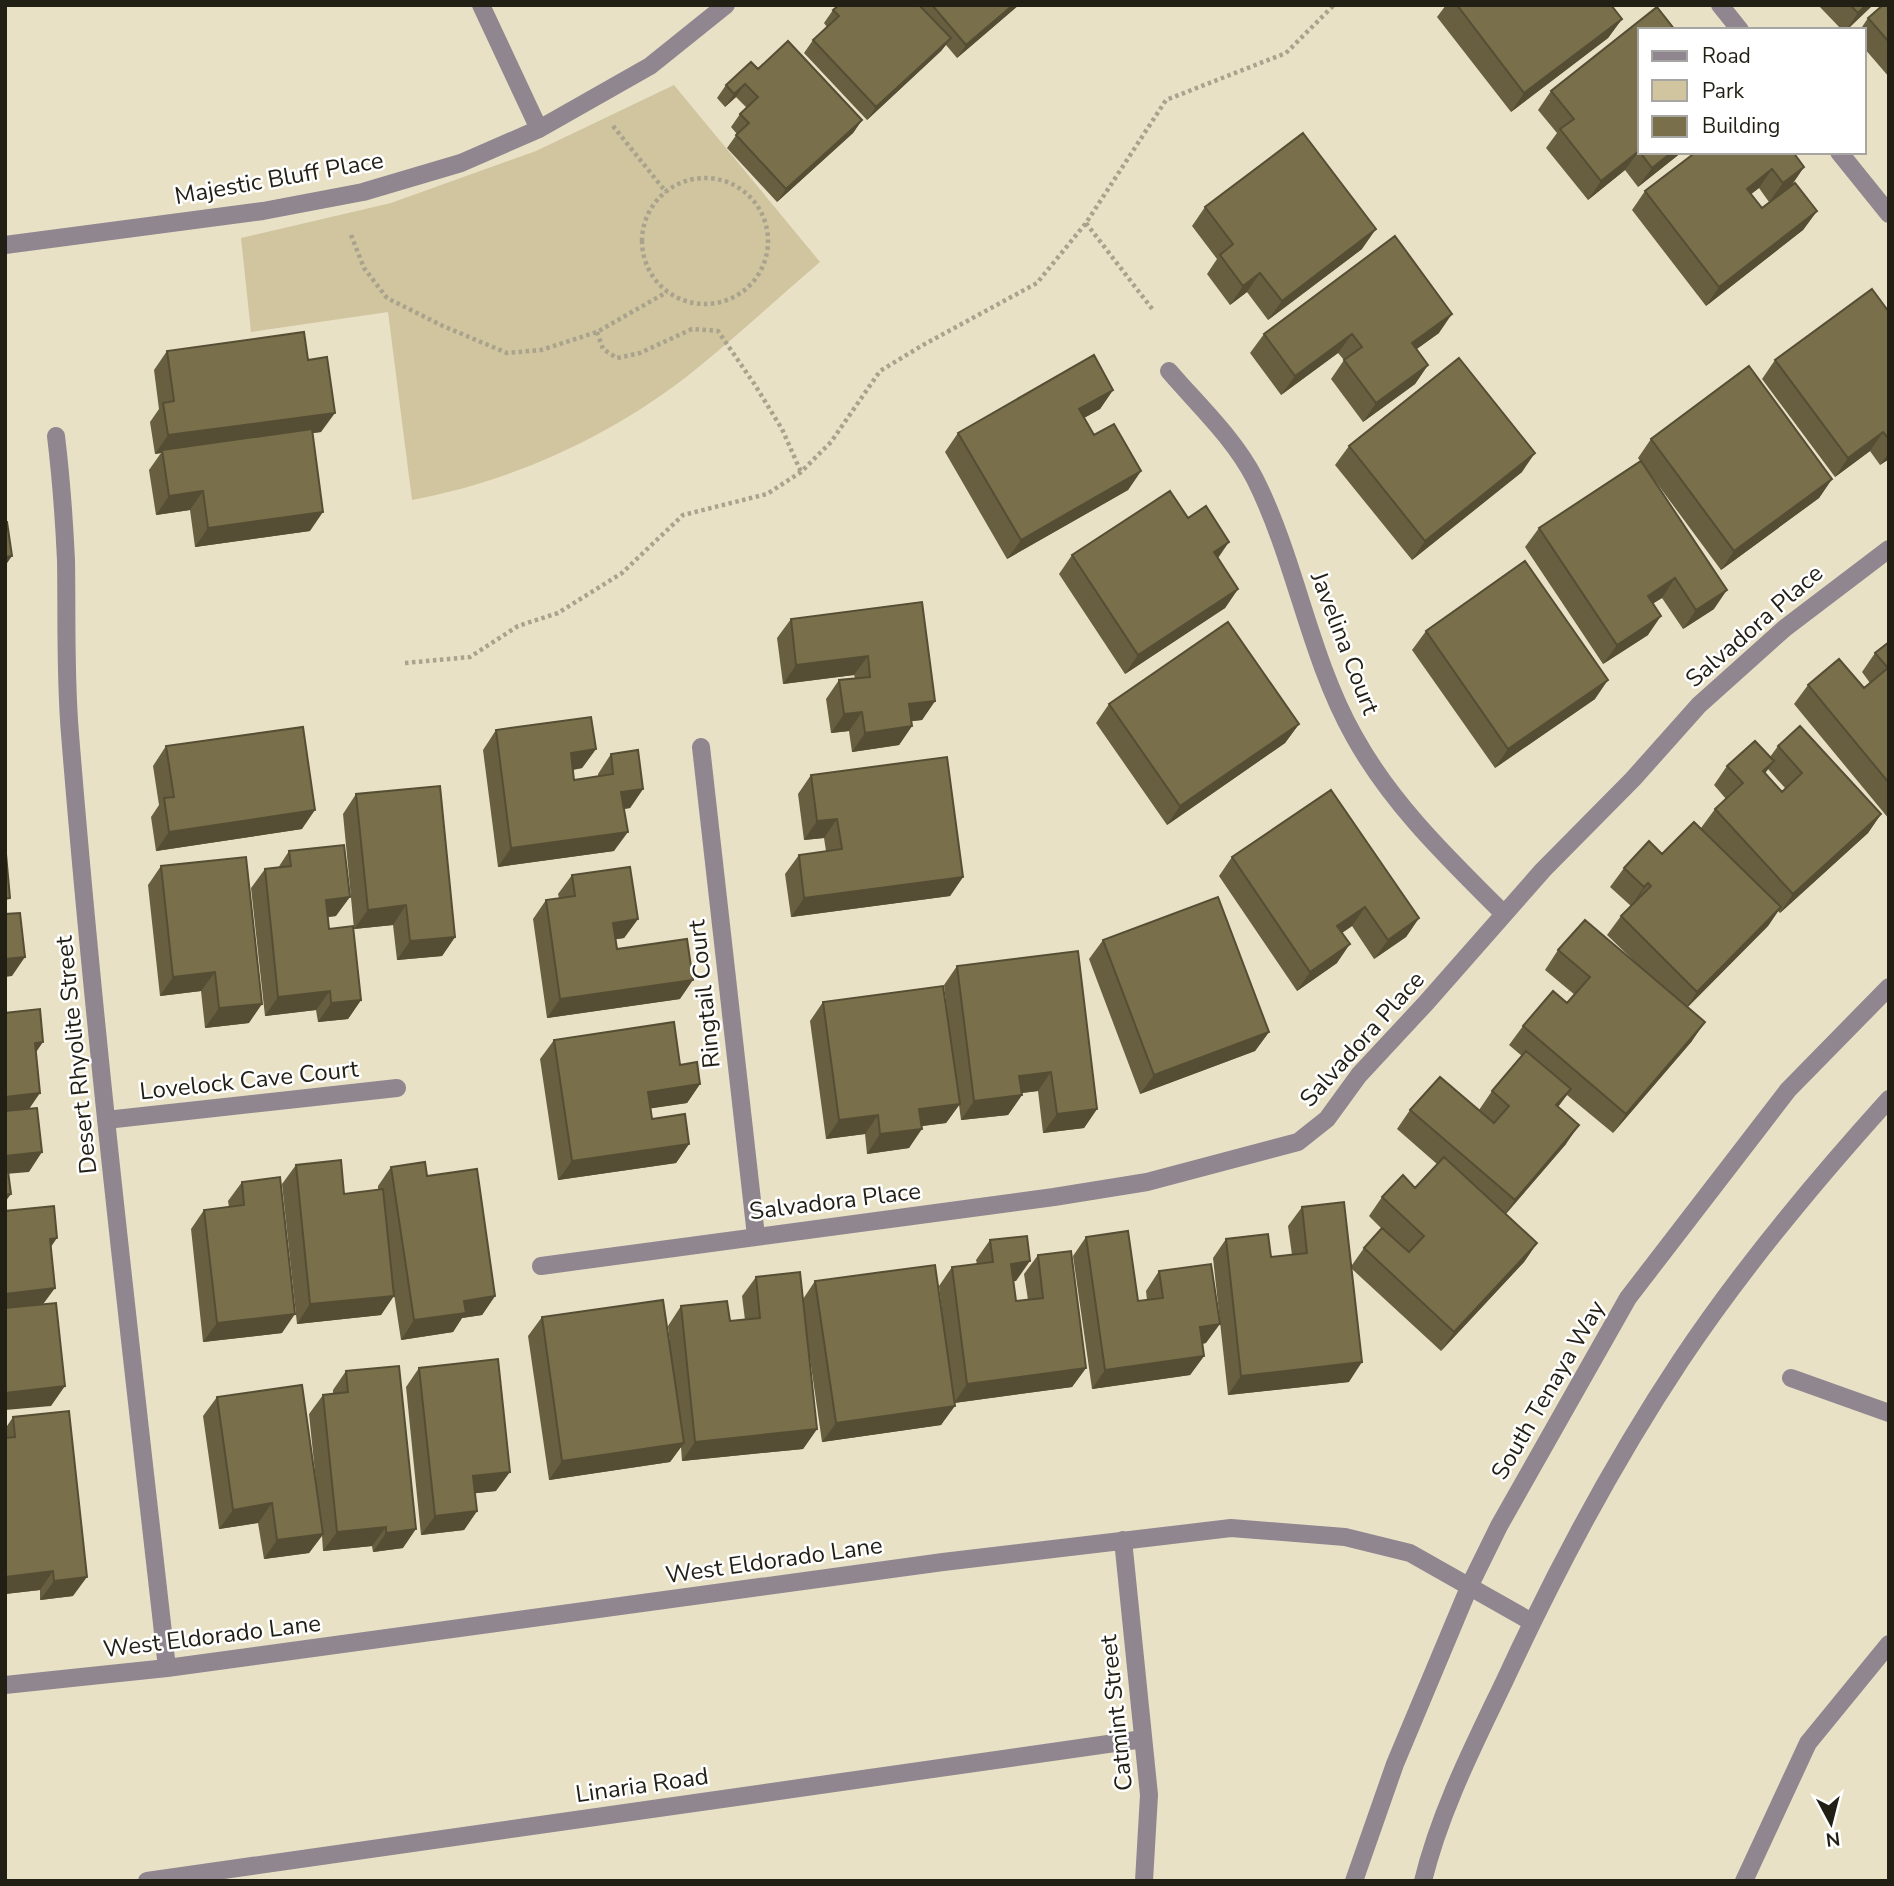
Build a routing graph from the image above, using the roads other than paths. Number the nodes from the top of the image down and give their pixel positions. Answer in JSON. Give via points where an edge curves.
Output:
{"nodes":[{"id":1,"x":481,"y":5,"type":"edge"},
{"id":2,"x":726,"y":5,"type":"edge"},
{"id":3,"x":1720,"y":5,"type":"edge"},
{"id":4,"x":1738,"y":28,"type":"edge"},
{"id":5,"x":539,"y":129,"type":"junction"},
{"id":6,"x":1841,"y":154,"type":"edge"},
{"id":7,"x":1889,"y":214,"type":"edge"},
{"id":8,"x":5,"y":244,"type":"edge"},
{"id":9,"x":1169,"y":371,"type":"dead end"},
{"id":10,"x":57,"y":436,"type":"dead end"},
{"id":11,"x":1889,"y":549,"type":"edge"},
{"id":12,"x":701,"y":747,"type":"dead end"},
{"id":13,"x":1504,"y":914,"type":"junction"},
{"id":14,"x":1889,"y":987,"type":"edge"},
{"id":15,"x":397,"y":1087,"type":"dead end"},
{"id":16,"x":1889,"y":1099,"type":"edge"},
{"id":17,"x":106,"y":1120,"type":"junction"},
{"id":18,"x":756,"y":1236,"type":"junction"},
{"id":19,"x":541,"y":1265,"type":"dead end"},
{"id":20,"x":1791,"y":1378,"type":"dead end"},
{"id":21,"x":1889,"y":1413,"type":"edge"},
{"id":22,"x":1122,"y":1540,"type":"junction"},
{"id":23,"x":1470,"y":1586,"type":"junction"},
{"id":24,"x":1532,"y":1622,"type":"junction"},
{"id":25,"x":1889,"y":1644,"type":"edge"},
{"id":26,"x":167,"y":1668,"type":"junction"},
{"id":27,"x":5,"y":1685,"type":"edge"},
{"id":28,"x":1143,"y":1738,"type":"junction"},
{"id":29,"x":147,"y":1881,"type":"edge"},
{"id":30,"x":1144,"y":1881,"type":"edge"},
{"id":31,"x":1354,"y":1881,"type":"edge"},
{"id":32,"x":1423,"y":1881,"type":"edge"},
{"id":33,"x":1744,"y":1881,"type":"edge"}],
"edges":[{"from":1,"to":5,"type":"street"},
{"from":2,"to":5,"type":"street","name":"Majestic Bluff Place","via":[[650,66]]},
{"from":3,"to":4,"type":"street"},
{"from":5,"to":8,"type":"street","name":"Majestic Bluff Place","via":[[461,163],[363,192],[263,211]]},
{"from":6,"to":7,"type":"street"},
{"from":9,"to":13,"type":"street","name":"Javelina Court","via":[[1254,476],[1353,736],[1386,786],[1436,845]]},
{"from":10,"to":17,"type":"street","name":"Desert Rhyolite Street","via":[[70,733]]},
{"from":11,"to":13,"type":"street","name":"Salvadora Place","via":[[1785,628],[1699,705]]},
{"from":12,"to":18,"type":"street","name":"Ringtail Court"},
{"from":13,"to":18,"type":"street","name":"Salvadora Place","via":[[1359,1075],[1327,1119],[1298,1142],[1147,1182]]},
{"from":14,"to":23,"type":"street","name":"South Tenaya Way","via":[[1788,1090],[1628,1298]]},
{"from":15,"to":17,"type":"street","name":"Lovelock Cave Court"},
{"from":16,"to":24,"type":"street","via":[[1779,1227],[1680,1361],[1619,1461]]},
{"from":17,"to":26,"type":"street","name":"Desert Rhyolite Street"},
{"from":18,"to":19,"type":"street","name":"Salvadora Place"},
{"from":20,"to":21,"type":"street"},
{"from":22,"to":23,"type":"street","name":"West Eldorado Lane","via":[[1231,1528],[1345,1537],[1410,1553]]},
{"from":22,"to":26,"type":"street","name":"West Eldorado Lane"},
{"from":22,"to":28,"type":"street","name":"Catmint Street"},
{"from":23,"to":24,"type":"street","name":"West Eldorado Lane"},
{"from":23,"to":31,"type":"street","name":"South Tenaya Way","via":[[1395,1765]]},
{"from":24,"to":32,"type":"street","via":[[1431,1848]]},
{"from":25,"to":33,"type":"street","via":[[1808,1743]]},
{"from":26,"to":27,"type":"street","name":"West Eldorado Lane"},
{"from":28,"to":29,"type":"street","name":"Linaria Road"},
{"from":28,"to":30,"type":"street","name":"Catmint Street","via":[[1149,1795]]}]}
